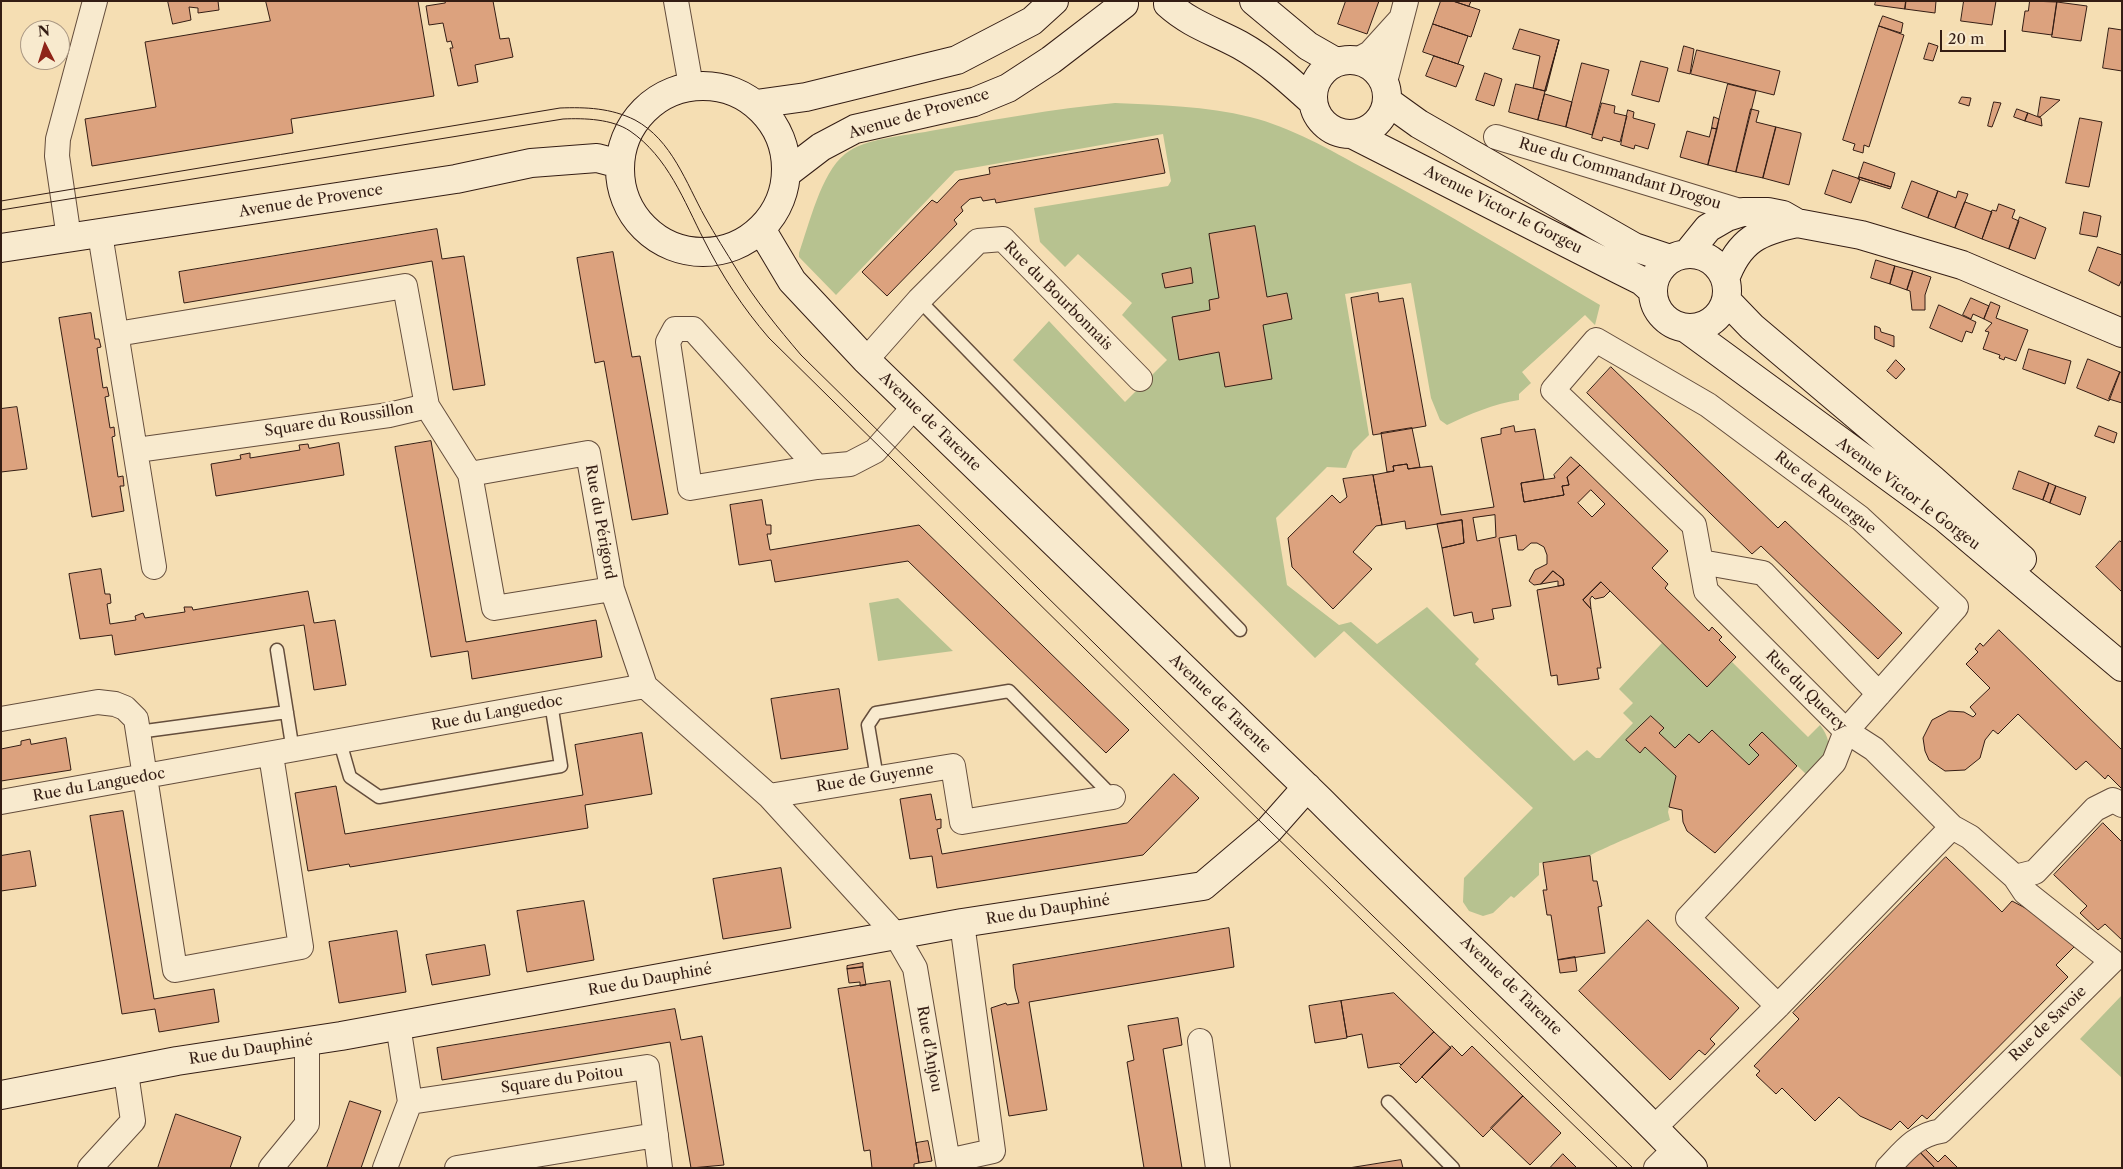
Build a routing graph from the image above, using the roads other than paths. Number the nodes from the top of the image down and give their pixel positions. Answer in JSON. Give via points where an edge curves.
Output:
{"nodes":[{"id":1,"x":95,"y":1,"type":"edge"},
{"id":2,"x":676,"y":1,"type":"edge"},
{"id":3,"x":1054,"y":1,"type":"edge"},
{"id":4,"x":1254,"y":1,"type":"edge"},
{"id":5,"x":1170,"y":2,"type":"edge"},
{"id":6,"x":1121,"y":3,"type":"edge"},
{"id":7,"x":1403,"y":11,"type":"edge"},
{"id":8,"x":1347,"y":61,"type":"junction"},
{"id":9,"x":691,"y":86,"type":"junction"},
{"id":10,"x":1386,"y":91,"type":"junction"},
{"id":11,"x":1312,"y":102,"type":"junction"},
{"id":12,"x":756,"y":104,"type":"junction"},
{"id":13,"x":1352,"y":134,"type":"junction"},
{"id":14,"x":1496,"y":137,"type":"dead end"},
{"id":15,"x":620,"y":164,"type":"junction"},
{"id":16,"x":787,"y":172,"type":"junction"},
{"id":17,"x":1742,"y":212,"type":"junction"},
{"id":18,"x":1797,"y":223,"type":"junction"},
{"id":19,"x":761,"y":229,"type":"junction"},
{"id":20,"x":100,"y":234,"type":"junction"},
{"id":21,"x":69,"y":238,"type":"junction"},
{"id":22,"x":738,"y":245,"type":"junction"},
{"id":23,"x":1,"y":248,"type":"edge"},
{"id":24,"x":776,"y":255,"type":"junction"},
{"id":25,"x":1678,"y":256,"type":"junction"},
{"id":26,"x":1652,"y":290,"type":"junction"},
{"id":27,"x":1726,"y":290,"type":"junction"},
{"id":28,"x":919,"y":300,"type":"junction"},
{"id":29,"x":1686,"y":329,"type":"junction"},
{"id":30,"x":2122,"y":333,"type":"edge"},
{"id":31,"x":117,"y":334,"type":"junction"},
{"id":32,"x":866,"y":360,"type":"junction"},
{"id":33,"x":1140,"y":379,"type":"dead end"},
{"id":34,"x":1553,"y":390,"type":"joint"},
{"id":35,"x":427,"y":406,"type":"junction"},
{"id":36,"x":914,"y":407,"type":"junction"},
{"id":37,"x":137,"y":450,"type":"junction"},
{"id":38,"x":817,"y":467,"type":"junction"},
{"id":39,"x":470,"y":474,"type":"junction"},
{"id":40,"x":1701,"y":562,"type":"junction"},
{"id":41,"x":154,"y":568,"type":"dead end"},
{"id":42,"x":612,"y":589,"type":"junction"},
{"id":43,"x":1240,"y":630,"type":"dead end"},
{"id":44,"x":2122,"y":645,"type":"edge"},
{"id":45,"x":278,"y":650,"type":"dead end"},
{"id":46,"x":2122,"y":667,"type":"edge"},
{"id":47,"x":645,"y":686,"type":"junction"},
{"id":48,"x":1878,"y":694,"type":"junction"},
{"id":49,"x":551,"y":703,"type":"junction"},
{"id":50,"x":287,"y":712,"type":"junction"},
{"id":51,"x":1,"y":719,"type":"edge"},
{"id":52,"x":1846,"y":731,"type":"junction"},
{"id":53,"x":138,"y":732,"type":"junction"},
{"id":54,"x":340,"y":742,"type":"junction"},
{"id":55,"x":282,"y":753,"type":"junction"},
{"id":56,"x":146,"y":776,"type":"junction"},
{"id":57,"x":877,"y":778,"type":"junction"},
{"id":58,"x":1307,"y":788,"type":"junction"},
{"id":59,"x":769,"y":796,"type":"junction"},
{"id":60,"x":1113,"y":797,"type":"joint"},
{"id":61,"x":1,"y":802,"type":"edge"},
{"id":62,"x":2122,"y":805,"type":"edge"},
{"id":63,"x":1952,"y":827,"type":"junction"},
{"id":64,"x":2015,"y":877,"type":"junction"},
{"id":65,"x":962,"y":923,"type":"junction"},
{"id":66,"x":896,"y":935,"type":"junction"},
{"id":67,"x":1778,"y":1006,"type":"junction"},
{"id":68,"x":398,"y":1025,"type":"junction"},
{"id":69,"x":1200,"y":1041,"type":"dead end"},
{"id":70,"x":307,"y":1042,"type":"junction"},
{"id":71,"x":126,"y":1073,"type":"junction"},
{"id":72,"x":1,"y":1095,"type":"edge"},
{"id":73,"x":410,"y":1102,"type":"junction"},
{"id":74,"x":1388,"y":1102,"type":"dead end"},
{"id":75,"x":1655,"y":1127,"type":"junction"},
{"id":76,"x":656,"y":1135,"type":"junction"},
{"id":77,"x":1675,"y":1162,"type":"edge"},
{"id":78,"x":948,"y":1164,"type":"edge"},
{"id":79,"x":90,"y":1168,"type":"edge"},
{"id":80,"x":271,"y":1168,"type":"edge"},
{"id":81,"x":385,"y":1168,"type":"edge"},
{"id":82,"x":457,"y":1168,"type":"edge"},
{"id":83,"x":660,"y":1168,"type":"edge"},
{"id":84,"x":1218,"y":1168,"type":"edge"},
{"id":85,"x":1453,"y":1168,"type":"edge"},
{"id":86,"x":1888,"y":1168,"type":"edge"}],
"edges":[{"from":1,"to":21,"type":"street","via":[[58,139],[57,156]]},
{"from":2,"to":9,"type":"street"},
{"from":3,"to":12,"type":"street","via":[[1032,21],[957,60],[806,98]]},
{"from":4,"to":8,"type":"street","via":[[1308,46]]},
{"from":5,"to":6,"type":"street","via":[[1139,8]]},
{"from":5,"to":11,"type":"street","via":[[1183,18],[1241,46],[1283,74]]},
{"from":6,"to":16,"type":"street","name":"Avenue de Provence","via":[[1051,60],[1008,88],[974,102],[855,129]]},
{"from":7,"to":8,"type":"street","via":[[1370,53]]},
{"from":7,"to":10,"type":"street"},
{"from":8,"to":10,"type":"street","via":[[1375,70]]},
{"from":8,"to":11,"type":"street","via":[[1324,70],[1316,82]]},
{"from":9,"to":12,"type":"street","via":[[714,85],[736,92]]},
{"from":9,"to":15,"type":"street","via":[[659,98],[646,108],[629,130]]},
{"from":10,"to":13,"type":"street","via":[[1380,119],[1372,127]]},
{"from":10,"to":25,"type":"street","name":"Avenue Victor le Gorgeu","via":[[1419,124],[1634,247]]},
{"from":11,"to":13,"type":"street","via":[[1323,123],[1335,131]]},
{"from":12,"to":16,"type":"street","via":[[770,117],[780,134]]},
{"from":13,"to":26,"type":"street","name":"Avenue Victor le Gorgeu","via":[[1634,277]]},
{"from":14,"to":17,"type":"street","name":"Rue du Commandant Drogou","via":[[1692,194]]},
{"from":15,"to":20,"type":"street","name":"Avenue de Provence","via":[[597,158],[531,163],[456,179]]},
{"from":15,"to":22,"type":"street","via":[[622,190],[633,214],[650,233],[673,246],[698,252]]},
{"from":16,"to":19,"type":"street","via":[[783,193],[774,213]]},
{"from":17,"to":18,"type":"street","via":[[1768,212]]},
{"from":17,"to":25,"type":"street","via":[[1708,228]]},
{"from":18,"to":27,"type":"street","via":[[1755,236],[1740,249],[1731,264]]},
{"from":18,"to":30,"type":"street","via":[[1861,235],[1962,265]]},
{"from":19,"to":22,"type":"street"},
{"from":19,"to":24,"type":"street","name":"Avenue de Tarente"},
{"from":20,"to":21,"type":"street","name":"Avenue de Provence"},
{"from":20,"to":31,"type":"street"},
{"from":21,"to":23,"type":"street","name":"Avenue de Provence"},
{"from":22,"to":24,"type":"street","via":[[751,245]]},
{"from":24,"to":32,"type":"street","name":"Avenue de Tarente","via":[[792,280]]},
{"from":25,"to":26,"type":"street","via":[[1657,272]]},
{"from":25,"to":27,"type":"street","via":[[1699,255],[1710,260],[1719,268]]},
{"from":26,"to":29,"type":"street","via":[[1658,312],[1671,323]]},
{"from":27,"to":29,"type":"street","via":[[1721,312],[1712,322]]},
{"from":27,"to":44,"type":"street","name":"Avenue Victor le Gorgeu","via":[[1752,327]]},
{"from":28,"to":32,"type":"street","name":"Rue du Bourbonnais"},
{"from":28,"to":33,"type":"street","name":"Rue du Bourbonnais","via":[[978,241],[1003,239]]},
{"from":28,"to":43,"type":"lane"},
{"from":29,"to":46,"type":"street","name":"Avenue Victor le Gorgeu","via":[[1944,518]]},
{"from":31,"to":35,"type":"street","name":"Square du Roussillon","via":[[405,286]]},
{"from":31,"to":37,"type":"street"},
{"from":32,"to":36,"type":"street","name":"Avenue de Tarente"},
{"from":34,"to":40,"type":"street","name":"Rue du Quercy","via":[[1694,525]]},
{"from":34,"to":48,"type":"street","name":"Rue de Rouergue","via":[[1596,340],[1716,411],[1860,518],[1956,606]]},
{"from":35,"to":37,"type":"street","name":"Square du Roussillon","via":[[389,415]]},
{"from":35,"to":39,"type":"street","name":"Rue du Périgord"},
{"from":36,"to":38,"type":"street","via":[[875,451],[850,464]]},
{"from":36,"to":58,"type":"street","name":"Avenue de Tarente"},
{"from":37,"to":41,"type":"street"},
{"from":38,"to":38,"type":"street","via":[[694,329],[675,329],[668,342],[690,488]]},
{"from":39,"to":42,"type":"street","name":"Rue du Périgord","via":[[494,608]]},
{"from":39,"to":42,"type":"street","name":"Rue du Périgord","via":[[588,454]]},
{"from":40,"to":48,"type":"street","via":[[1763,574]]},
{"from":40,"to":52,"type":"street","name":"Rue du Quercy","via":[[1706,591]]},
{"from":42,"to":47,"type":"street","name":"Rue du Périgord"},
{"from":45,"to":50,"type":"lane"},
{"from":47,"to":49,"type":"street","name":"Rue du Languedoc"},
{"from":47,"to":59,"type":"street"},
{"from":48,"to":52,"type":"street","name":"Rue de Rouergue"},
{"from":49,"to":54,"type":"street","name":"Rue du Languedoc"},
{"from":49,"to":54,"type":"lane","via":[[560,766],[379,797],[350,777]]},
{"from":50,"to":53,"type":"lane"},
{"from":50,"to":55,"type":"lane"},
{"from":51,"to":53,"type":"street","via":[[98,702],[125,708],[136,718]]},
{"from":52,"to":63,"type":"street","name":"Rue du Quercy","via":[[1874,749]]},
{"from":52,"to":67,"type":"street","via":[[1834,762],[1688,918]]},
{"from":53,"to":56,"type":"street"},
{"from":54,"to":55,"type":"street","name":"Rue du Languedoc"},
{"from":55,"to":56,"type":"street","name":"Rue du Languedoc"},
{"from":55,"to":56,"type":"street","via":[[301,947],[175,970]]},
{"from":56,"to":61,"type":"street","name":"Rue du Languedoc"},
{"from":57,"to":59,"type":"street","name":"Rue de Guyenne"},
{"from":57,"to":60,"type":"street","name":"Rue de Guyenne","via":[[953,766],[962,822]]},
{"from":57,"to":60,"type":"lane","via":[[868,725],[876,713],[1009,691]]},
{"from":58,"to":65,"type":"street","name":"Rue du Dauphiné","via":[[1276,822],[1203,886]]},
{"from":58,"to":75,"type":"street","name":"Avenue de Tarente"},
{"from":59,"to":66,"type":"street"},
{"from":62,"to":64,"type":"street","via":[[2113,800],[2095,809],[2035,872]]},
{"from":63,"to":64,"type":"street","name":"Rue de Savoie","via":[[1970,838]]},
{"from":63,"to":67,"type":"street"},
{"from":64,"to":86,"type":"street","name":"Rue de Savoie","via":[[2025,892],[2112,961],[1941,1132],[1928,1133],[1915,1140]]},
{"from":65,"to":66,"type":"street","name":"Rue du Dauphiné"},
{"from":65,"to":78,"type":"street","via":[[994,1151]]},
{"from":66,"to":68,"type":"street","name":"Rue du Dauphiné"},
{"from":66,"to":78,"type":"street","name":"Rue d'Anjou","via":[[915,968]]},
{"from":67,"to":75,"type":"street"},
{"from":68,"to":70,"type":"street","name":"Rue du Dauphiné"},
{"from":68,"to":73,"type":"street"},
{"from":69,"to":84,"type":"street"},
{"from":70,"to":71,"type":"street","name":"Rue du Dauphiné","via":[[177,1061]]},
{"from":70,"to":80,"type":"street","via":[[306,1124]]},
{"from":71,"to":72,"type":"street","name":"Rue du Dauphiné"},
{"from":71,"to":79,"type":"street","via":[[133,1121]]},
{"from":73,"to":76,"type":"street","name":"Square du Poitou","via":[[647,1067]]},
{"from":73,"to":81,"type":"street"},
{"from":74,"to":85,"type":"lane"},
{"from":75,"to":77,"type":"street","name":"Avenue de Tarente"},
{"from":76,"to":82,"type":"street"},
{"from":76,"to":83,"type":"street","name":"Square du Poitou"}]}
